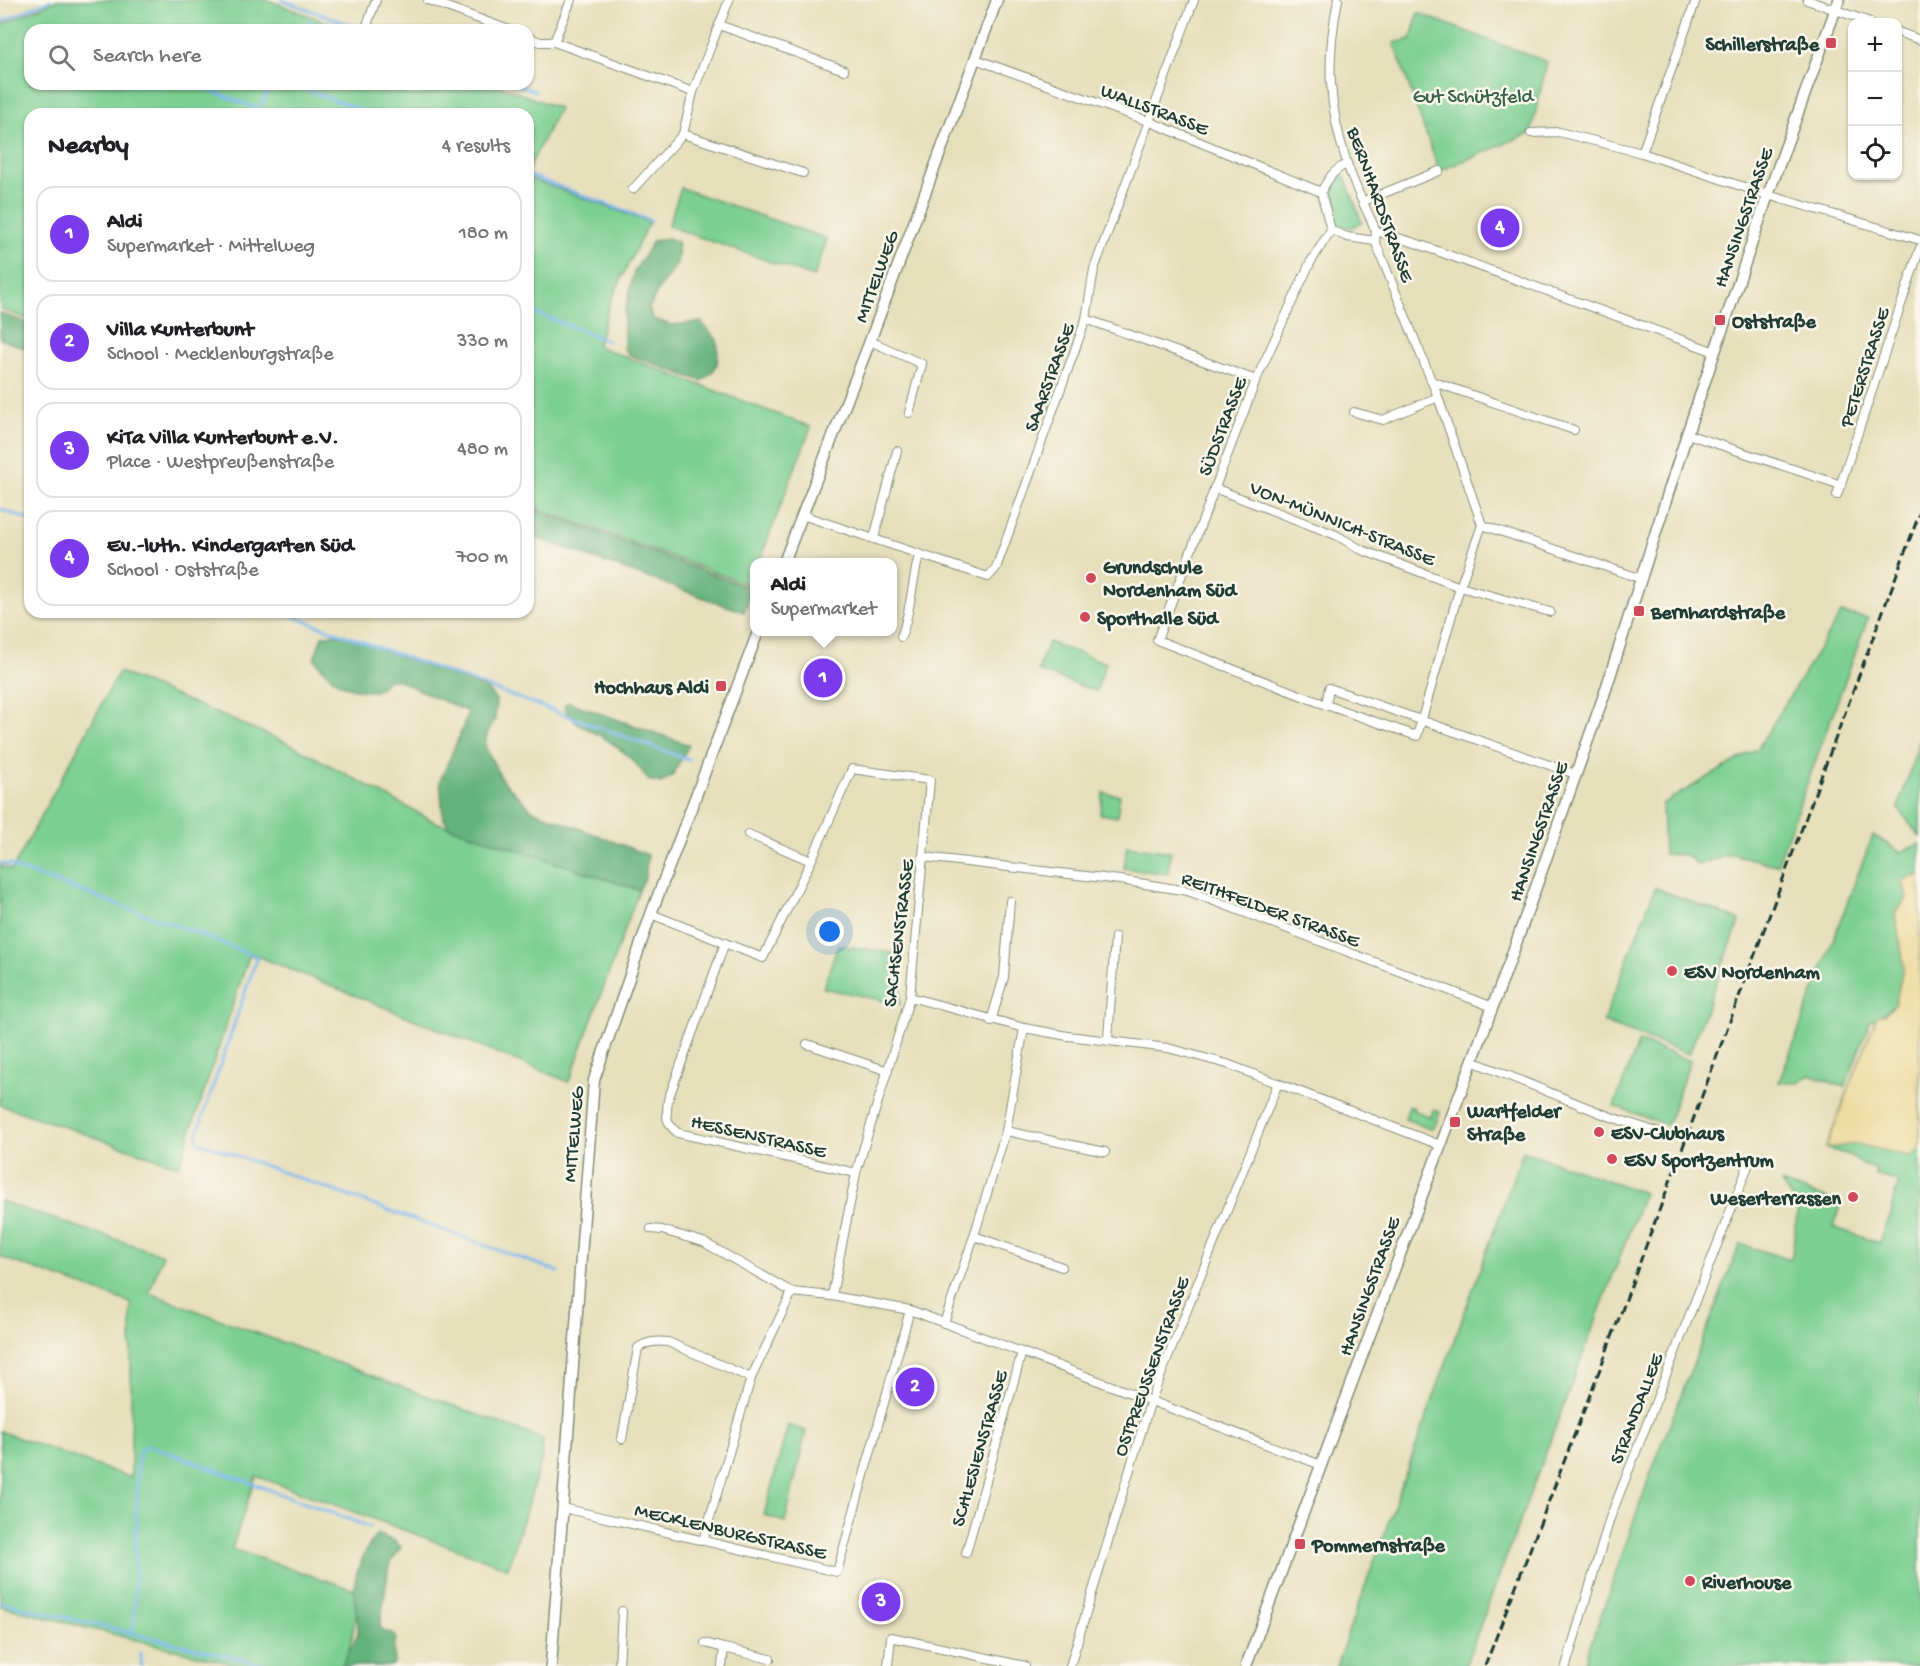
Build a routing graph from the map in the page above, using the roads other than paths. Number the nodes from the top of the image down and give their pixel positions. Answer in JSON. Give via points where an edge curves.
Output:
{"nodes":[{"id":1,"x":376,"y":0,"type":"edge"},
{"id":2,"x":428,"y":0,"type":"edge"},
{"id":3,"x":572,"y":0,"type":"edge"},
{"id":4,"x":729,"y":0,"type":"edge"},
{"id":5,"x":997,"y":0,"type":"edge"},
{"id":6,"x":1194,"y":0,"type":"edge"},
{"id":7,"x":1338,"y":0,"type":"edge"},
{"id":8,"x":1696,"y":0,"type":"edge"},
{"id":9,"x":1807,"y":0,"type":"edge"},
{"id":10,"x":450,"y":3,"type":"edge"},
{"id":11,"x":1837,"y":5,"type":"edge"},
{"id":12,"x":1862,"y":18,"type":"edge"},
{"id":13,"x":367,"y":24,"type":"edge"},
{"id":14,"x":496,"y":24,"type":"edge"},
{"id":15,"x":719,"y":25,"type":"junction"},
{"id":16,"x":1902,"y":33,"type":"edge"},
{"id":17,"x":534,"y":40,"type":"edge"},
{"id":18,"x":1920,"y":40,"type":"edge"},
{"id":19,"x":554,"y":42,"type":"junction"},
{"id":20,"x":975,"y":59,"type":"junction"},
{"id":21,"x":844,"y":70,"type":"dead end"},
{"id":22,"x":693,"y":92,"type":"junction"},
{"id":23,"x":1148,"y":121,"type":"junction"},
{"id":24,"x":1531,"y":133,"type":"dead end"},
{"id":25,"x":684,"y":134,"type":"junction"},
{"id":26,"x":1642,"y":153,"type":"junction"},
{"id":27,"x":1347,"y":164,"type":"junction"},
{"id":28,"x":1439,"y":171,"type":"dead end"},
{"id":29,"x":803,"y":173,"type":"dead end"},
{"id":30,"x":633,"y":189,"type":"dead end"},
{"id":31,"x":1321,"y":192,"type":"junction"},
{"id":32,"x":1768,"y":195,"type":"junction"},
{"id":33,"x":1364,"y":201,"type":"junction"},
{"id":34,"x":1331,"y":230,"type":"junction"},
{"id":35,"x":1376,"y":231,"type":"junction"},
{"id":36,"x":1920,"y":240,"type":"edge"},
{"id":37,"x":1375,"y":241,"type":"junction"},
{"id":38,"x":1920,"y":248,"type":"edge"},
{"id":39,"x":1086,"y":319,"type":"junction"},
{"id":40,"x":870,"y":341,"type":"junction"},
{"id":41,"x":1715,"y":352,"type":"junction"},
{"id":42,"x":1256,"y":380,"type":"junction"},
{"id":43,"x":1431,"y":381,"type":"junction"},
{"id":44,"x":1438,"y":398,"type":"junction"},
{"id":45,"x":1354,"y":412,"type":"dead end"},
{"id":46,"x":909,"y":413,"type":"dead end"},
{"id":47,"x":1574,"y":430,"type":"dead end"},
{"id":48,"x":1687,"y":434,"type":"junction"},
{"id":49,"x":897,"y":451,"type":"dead end"},
{"id":50,"x":1841,"y":485,"type":"junction"},
{"id":51,"x":1214,"y":488,"type":"junction"},
{"id":52,"x":1837,"y":495,"type":"dead end"},
{"id":53,"x":802,"y":515,"type":"junction"},
{"id":54,"x":1482,"y":525,"type":"junction"},
{"id":55,"x":874,"y":538,"type":"junction"},
{"id":56,"x":919,"y":555,"type":"junction"},
{"id":57,"x":786,"y":558,"type":"edge"},
{"id":58,"x":1642,"y":579,"type":"junction"},
{"id":59,"x":1460,"y":587,"type":"junction"},
{"id":60,"x":1550,"y":612,"type":"dead end"},
{"id":61,"x":756,"y":636,"type":"edge"},
{"id":62,"x":901,"y":637,"type":"dead end"},
{"id":63,"x":1326,"y":705,"type":"junction"},
{"id":64,"x":1421,"y":720,"type":"junction"},
{"id":65,"x":1575,"y":774,"type":"junction"},
{"id":66,"x":748,"y":834,"type":"dead end"},
{"id":67,"x":924,"y":857,"type":"junction"},
{"id":68,"x":811,"y":861,"type":"junction"},
{"id":69,"x":1010,"y":901,"type":"dead end"},
{"id":70,"x":651,"y":914,"type":"junction"},
{"id":71,"x":1115,"y":937,"type":"dead end"},
{"id":72,"x":725,"y":943,"type":"junction"},
{"id":73,"x":910,"y":997,"type":"junction"},
{"id":74,"x":1492,"y":1007,"type":"junction"},
{"id":75,"x":991,"y":1021,"type":"junction"},
{"id":76,"x":1024,"y":1028,"type":"junction"},
{"id":77,"x":1108,"y":1040,"type":"junction"},
{"id":78,"x":807,"y":1044,"type":"dead end"},
{"id":79,"x":1472,"y":1061,"type":"junction"},
{"id":80,"x":888,"y":1071,"type":"junction"},
{"id":81,"x":1278,"y":1083,"type":"junction"},
{"id":82,"x":1006,"y":1131,"type":"junction"},
{"id":83,"x":1657,"y":1132,"type":"dead end"},
{"id":84,"x":1440,"y":1145,"type":"junction"},
{"id":85,"x":1105,"y":1152,"type":"dead end"},
{"id":86,"x":1748,"y":1166,"type":"dead end"},
{"id":87,"x":856,"y":1173,"type":"junction"},
{"id":88,"x":651,"y":1229,"type":"dead end"},
{"id":89,"x":974,"y":1236,"type":"junction"},
{"id":90,"x":1062,"y":1267,"type":"dead end"},
{"id":91,"x":792,"y":1292,"type":"junction"},
{"id":92,"x":832,"y":1296,"type":"junction"},
{"id":93,"x":910,"y":1310,"type":"junction"},
{"id":94,"x":944,"y":1323,"type":"junction"},
{"id":95,"x":1022,"y":1352,"type":"junction"},
{"id":96,"x":751,"y":1378,"type":"junction"},
{"id":97,"x":1152,"y":1400,"type":"junction"},
{"id":98,"x":622,"y":1439,"type":"dead end"},
{"id":99,"x":1321,"y":1465,"type":"junction"},
{"id":100,"x":563,"y":1508,"type":"junction"},
{"id":101,"x":703,"y":1541,"type":"junction"},
{"id":102,"x":966,"y":1553,"type":"dead end"},
{"id":103,"x":622,"y":1611,"type":"dead end"},
{"id":104,"x":705,"y":1643,"type":"dead end"},
{"id":105,"x":724,"y":1648,"type":"junction"},
{"id":106,"x":770,"y":1659,"type":"dead end"},
{"id":107,"x":551,"y":1666,"type":"edge"},
{"id":108,"x":619,"y":1666,"type":"edge"},
{"id":109,"x":722,"y":1666,"type":"edge"},
{"id":110,"x":888,"y":1666,"type":"edge"},
{"id":111,"x":1025,"y":1666,"type":"edge"},
{"id":112,"x":1070,"y":1666,"type":"edge"},
{"id":113,"x":1246,"y":1666,"type":"edge"},
{"id":114,"x":1566,"y":1666,"type":"edge"}],
"edges":[{"from":1,"to":13,"type":"street"},
{"from":2,"to":10,"type":"street"},
{"from":3,"to":19,"type":"street"},
{"from":4,"to":15,"type":"street"},
{"from":5,"to":20,"type":"street","name":"MITTELWEG"},
{"from":6,"to":23,"type":"street","name":"SAARSTRASSE"},
{"from":7,"to":27,"type":"street","name":"BERNHARDSTRASSE","via":[[1329,72],[1333,116]]},
{"from":8,"to":26,"type":"street"},
{"from":9,"to":11,"type":"street"},
{"from":10,"to":14,"type":"street"},
{"from":11,"to":12,"type":"street"},
{"from":11,"to":32,"type":"street","name":"HANSINGSTRASSE"},
{"from":15,"to":21,"type":"street"},
{"from":15,"to":22,"type":"street"},
{"from":16,"to":18,"type":"street"},
{"from":17,"to":19,"type":"street"},
{"from":19,"to":22,"type":"street"},
{"from":20,"to":23,"type":"street","name":"WALLSTRASSE"},
{"from":20,"to":40,"type":"street","name":"MITTELWEG"},
{"from":22,"to":25,"type":"street"},
{"from":23,"to":31,"type":"street","name":"WALLSTRASSE"},
{"from":23,"to":39,"type":"street","name":"SAARSTRASSE","via":[[1094,269]]},
{"from":24,"to":26,"type":"street","via":[[1558,132]]},
{"from":25,"to":29,"type":"street"},
{"from":25,"to":30,"type":"street"},
{"from":26,"to":32,"type":"street"},
{"from":27,"to":31,"type":"street","via":[[1337,168]]},
{"from":27,"to":33,"type":"street","name":"BERNHARDSTRASSE"},
{"from":28,"to":33,"type":"street"},
{"from":31,"to":34,"type":"street"},
{"from":32,"to":36,"type":"street"},
{"from":32,"to":41,"type":"street","name":"HANSINGSTRASSE"},
{"from":33,"to":35,"type":"street","name":"BERNHARDSTRASSE"},
{"from":34,"to":37,"type":"street"},
{"from":34,"to":42,"type":"street","name":"SÜDSTRASSE","via":[[1310,263]]},
{"from":35,"to":37,"type":"street","name":"BERNHARDSTRASSE"},
{"from":35,"to":41,"type":"street"},
{"from":37,"to":43,"type":"street","name":"BERNHARDSTRASSE"},
{"from":38,"to":50,"type":"street","name":"PETERSTRASSE"},
{"from":39,"to":42,"type":"street"},
{"from":39,"to":56,"type":"street","name":"SAARSTRASSE","via":[[996,568],[988,577]]},
{"from":40,"to":46,"type":"street","via":[[922,364]]},
{"from":40,"to":53,"type":"street","name":"MITTELWEG"},
{"from":41,"to":48,"type":"street","name":"HANSINGSTRASSE"},
{"from":42,"to":51,"type":"street","name":"SÜDSTRASSE"},
{"from":43,"to":44,"type":"street","name":"BERNHARDSTRASSE"},
{"from":43,"to":47,"type":"street"},
{"from":44,"to":45,"type":"street","via":[[1383,420]]},
{"from":44,"to":54,"type":"street","name":"BERNHARDSTRASSE"},
{"from":48,"to":50,"type":"street"},
{"from":48,"to":58,"type":"street","name":"HANSINGSTRASSE"},
{"from":49,"to":55,"type":"street"},
{"from":50,"to":52,"type":"street","name":"PETERSTRASSE"},
{"from":51,"to":59,"type":"street","name":"VON-MÜNNICH-STRASSE"},
{"from":51,"to":63,"type":"street","name":"SÜDSTRASSE","via":[[1157,640]]},
{"from":53,"to":55,"type":"street","name":"SAARSTRASSE"},
{"from":53,"to":57,"type":"street","name":"MITTELWEG"},
{"from":54,"to":58,"type":"street"},
{"from":54,"to":59,"type":"street"},
{"from":55,"to":56,"type":"street","name":"SAARSTRASSE"},
{"from":56,"to":62,"type":"street","via":[[909,617]]},
{"from":58,"to":65,"type":"street","name":"HANSINGSTRASSE"},
{"from":59,"to":60,"type":"street","name":"VON-MÜNNICH-STRASSE"},
{"from":59,"to":64,"type":"street"},
{"from":61,"to":70,"type":"street","name":"MITTELWEG"},
{"from":63,"to":64,"type":"street","via":[[1417,736]]},
{"from":63,"to":64,"type":"street","via":[[1329,688]]},
{"from":64,"to":65,"type":"street"},
{"from":65,"to":74,"type":"street","name":"HANSINGSTRASSE"},
{"from":66,"to":68,"type":"street"},
{"from":67,"to":68,"type":"street","name":"SACHSENSTRASSE","via":[[930,780],[852,769]]},
{"from":67,"to":73,"type":"street","name":"SACHSENSTRASSE"},
{"from":67,"to":74,"type":"street","name":"REITHFELDER STRASSE","via":[[1188,891]]},
{"from":68,"to":72,"type":"street","name":"SACHSENSTRASSE","via":[[763,958]]},
{"from":69,"to":75,"type":"street","via":[[1004,977]]},
{"from":70,"to":72,"type":"street","name":"SACHSENSTRASSE"},
{"from":70,"to":100,"type":"street","name":"MITTELWEG","via":[[594,1080]]},
{"from":71,"to":77,"type":"street"},
{"from":72,"to":87,"type":"street","name":"HESSENSTRASSE","via":[[668,1100],[669,1126],[678,1133]]},
{"from":73,"to":75,"type":"street"},
{"from":73,"to":80,"type":"street","name":"SACHSENSTRASSE"},
{"from":74,"to":79,"type":"street","name":"HANSINGSTRASSE"},
{"from":75,"to":76,"type":"street"},
{"from":76,"to":77,"type":"street"},
{"from":76,"to":82,"type":"street"},
{"from":77,"to":81,"type":"street","via":[[1168,1048]]},
{"from":78,"to":80,"type":"street"},
{"from":79,"to":83,"type":"street"},
{"from":79,"to":84,"type":"street","name":"HANSINGSTRASSE"},
{"from":80,"to":87,"type":"street","name":"SACHSENSTRASSE"},
{"from":81,"to":84,"type":"street"},
{"from":81,"to":97,"type":"street","name":"OSTPREUSSENSTRASSE"},
{"from":82,"to":85,"type":"street"},
{"from":82,"to":89,"type":"street"},
{"from":84,"to":99,"type":"street","name":"HANSINGSTRASSE"},
{"from":86,"to":114,"type":"street","name":"STRANDALLEE","via":[[1610,1518]]},
{"from":87,"to":92,"type":"street","name":"SACHSENSTRASSE"},
{"from":88,"to":91,"type":"street","via":[[703,1242]]},
{"from":89,"to":90,"type":"street"},
{"from":89,"to":94,"type":"street"},
{"from":91,"to":92,"type":"street"},
{"from":91,"to":96,"type":"street"},
{"from":92,"to":93,"type":"street"},
{"from":93,"to":94,"type":"street"},
{"from":93,"to":101,"type":"street","name":"MECKLENBURGSTRASSE","via":[[837,1572]]},
{"from":94,"to":95,"type":"street"},
{"from":95,"to":97,"type":"street"},
{"from":95,"to":102,"type":"street","name":"SCHLESIENSTRASSE"},
{"from":96,"to":98,"type":"street","via":[[668,1342],[643,1344],[638,1348]]},
{"from":96,"to":101,"type":"street"},
{"from":97,"to":99,"type":"street"},
{"from":97,"to":112,"type":"street","name":"OSTPREUSSENSTRASSE"},
{"from":99,"to":113,"type":"street","name":"HANSINGSTRASSE"},
{"from":100,"to":101,"type":"street","name":"MECKLENBURGSTRASSE"},
{"from":100,"to":107,"type":"street","name":"MITTELWEG"},
{"from":103,"to":108,"type":"street"},
{"from":104,"to":105,"type":"street"},
{"from":105,"to":106,"type":"street"},
{"from":105,"to":109,"type":"street"},
{"from":110,"to":111,"type":"street","via":[[891,1637]]}]}
